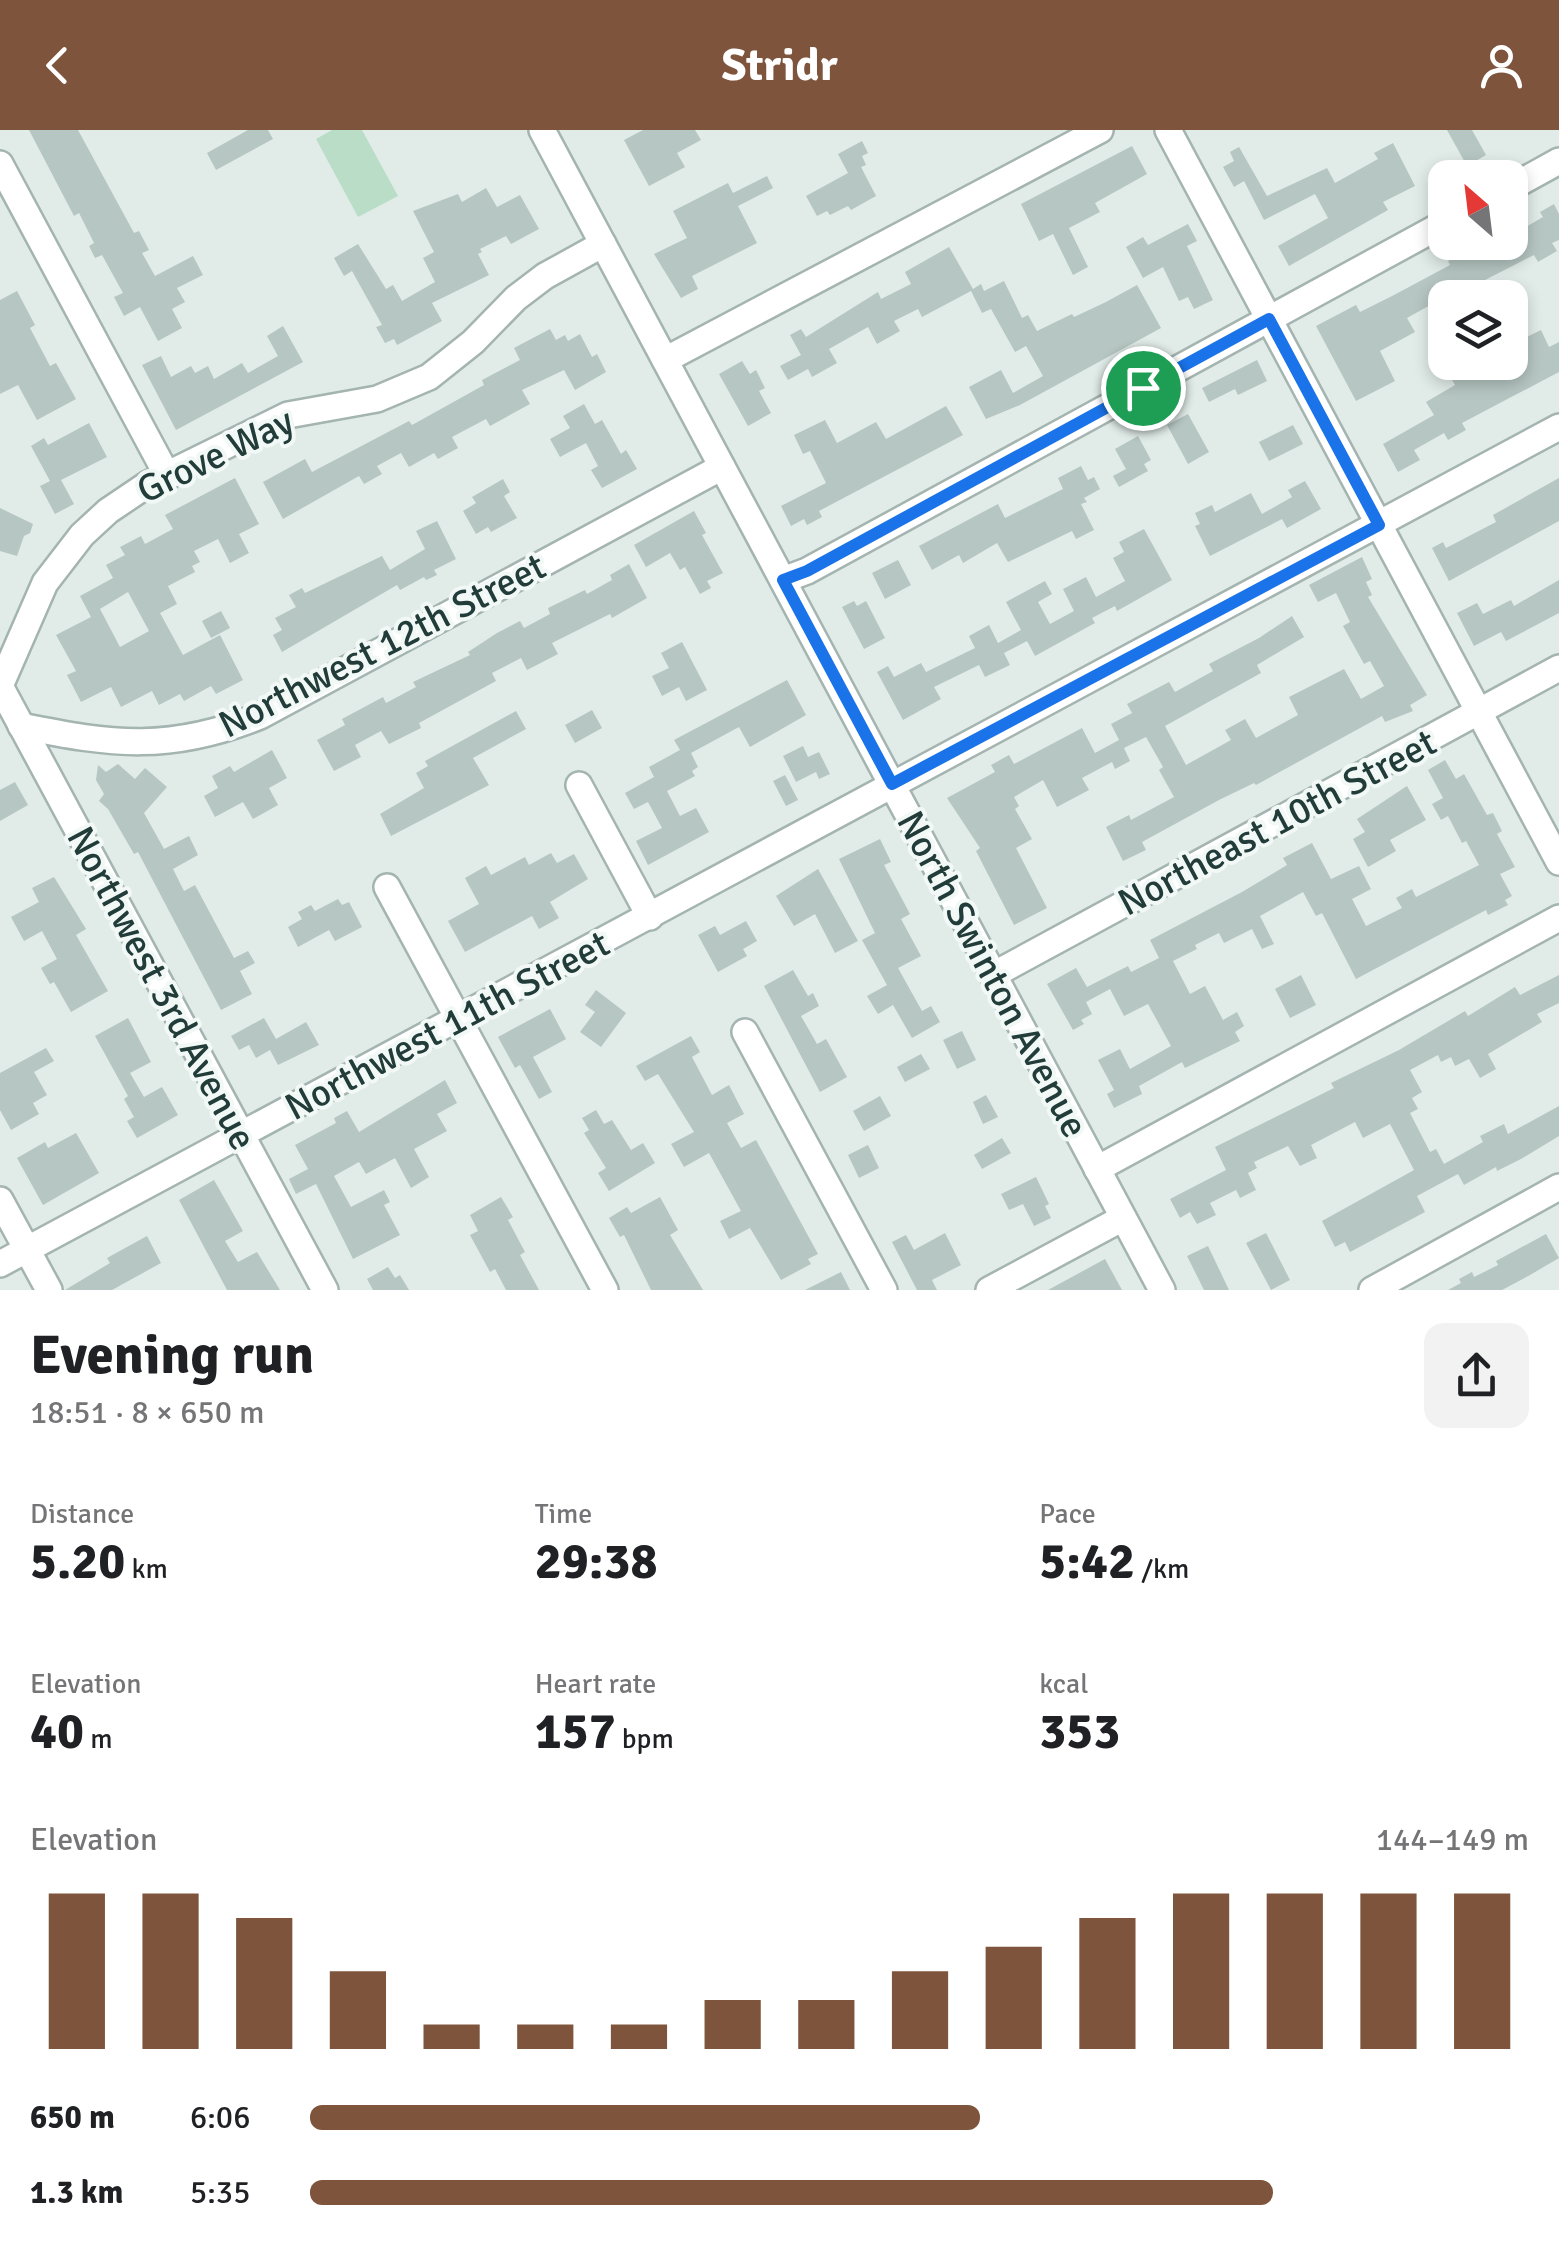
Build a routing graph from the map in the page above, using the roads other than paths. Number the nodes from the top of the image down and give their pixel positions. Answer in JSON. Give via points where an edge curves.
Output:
{"nodes":[{"id":1,"x":542,"y":130,"type":"edge"},
{"id":2,"x":1100,"y":130,"type":"edge"},
{"id":3,"x":1168,"y":130,"type":"edge"},
{"id":4,"x":1559,"y":161,"type":"edge"},
{"id":5,"x":0,"y":164,"type":"edge"},
{"id":6,"x":1528,"y":178,"type":"edge"},
{"id":7,"x":1428,"y":232,"type":"edge"},
{"id":8,"x":602,"y":244,"type":"junction"},
{"id":9,"x":1269,"y":319,"type":"junction"},
{"id":10,"x":665,"y":360,"type":"junction"},
{"id":11,"x":1559,"y":426,"type":"edge"},
{"id":12,"x":722,"y":468,"type":"junction"},
{"id":13,"x":168,"y":477,"type":"junction"},
{"id":14,"x":1379,"y":525,"type":"junction"},
{"id":15,"x":783,"y":580,"type":"junction"},
{"id":16,"x":1559,"y":668,"type":"edge"},
{"id":17,"x":2,"y":696,"type":"edge"},
{"id":18,"x":1479,"y":712,"type":"junction"},
{"id":19,"x":21,"y":726,"type":"junction"},
{"id":20,"x":892,"y":784,"type":"junction"},
{"id":21,"x":579,"y":785,"type":"dead end"},
{"id":22,"x":1559,"y":862,"type":"edge"},
{"id":23,"x":387,"y":887,"type":"dead end"},
{"id":24,"x":650,"y":917,"type":"junction"},
{"id":25,"x":1559,"y":918,"type":"edge"},
{"id":26,"x":993,"y":974,"type":"junction"},
{"id":27,"x":459,"y":1019,"type":"junction"},
{"id":28,"x":745,"y":1032,"type":"dead end"},
{"id":29,"x":242,"y":1135,"type":"junction"},
{"id":30,"x":1097,"y":1169,"type":"junction"},
{"id":31,"x":1559,"y":1188,"type":"edge"},
{"id":32,"x":0,"y":1200,"type":"edge"},
{"id":33,"x":1123,"y":1218,"type":"junction"},
{"id":34,"x":27,"y":1250,"type":"junction"},
{"id":35,"x":0,"y":1264,"type":"edge"},
{"id":36,"x":49,"y":1290,"type":"edge"},
{"id":37,"x":325,"y":1290,"type":"edge"},
{"id":38,"x":605,"y":1290,"type":"edge"},
{"id":39,"x":884,"y":1290,"type":"edge"},
{"id":40,"x":990,"y":1290,"type":"edge"},
{"id":41,"x":1162,"y":1290,"type":"edge"},
{"id":42,"x":1372,"y":1290,"type":"edge"}],
"edges":[{"from":1,"to":8,"type":"street","name":"North Swinton Avenue"},
{"from":2,"to":10,"type":"street"},
{"from":3,"to":9,"type":"street"},
{"from":4,"to":6,"type":"street"},
{"from":5,"to":13,"type":"street"},
{"from":7,"to":9,"type":"street"},
{"from":8,"to":10,"type":"street","name":"North Swinton Avenue"},
{"from":8,"to":13,"type":"street","name":"Grove Way","via":[[516,298],[429,377],[377,399],[288,415]]},
{"from":9,"to":14,"type":"street"},
{"from":9,"to":15,"type":"street"},
{"from":10,"to":12,"type":"street","name":"North Swinton Avenue"},
{"from":11,"to":14,"type":"street","name":"Northwest 11th Street"},
{"from":12,"to":15,"type":"street","name":"North Swinton Avenue"},
{"from":12,"to":19,"type":"street","name":"Northwest 12th Street","via":[[226,730],[131,743]]},
{"from":13,"to":17,"type":"street","name":"Grove Way","via":[[108,511],[66,554],[33,604]]},
{"from":14,"to":18,"type":"street"},
{"from":14,"to":20,"type":"street","name":"Northwest 11th Street"},
{"from":15,"to":20,"type":"street","name":"North Swinton Avenue"},
{"from":16,"to":18,"type":"street","name":"Northeast 10th Street"},
{"from":17,"to":19,"type":"street","name":"Northwest 3rd Avenue"},
{"from":18,"to":22,"type":"street"},
{"from":18,"to":26,"type":"street","name":"Northeast 10th Street"},
{"from":19,"to":29,"type":"street","name":"Northwest 3rd Avenue"},
{"from":20,"to":24,"type":"street","name":"Northwest 11th Street"},
{"from":20,"to":26,"type":"street","name":"North Swinton Avenue"},
{"from":21,"to":24,"type":"street"},
{"from":23,"to":27,"type":"street"},
{"from":24,"to":27,"type":"street","name":"Northwest 11th Street"},
{"from":25,"to":30,"type":"street"},
{"from":26,"to":30,"type":"street","name":"North Swinton Avenue"},
{"from":27,"to":29,"type":"street","name":"Northwest 11th Street"},
{"from":27,"to":38,"type":"street"},
{"from":28,"to":39,"type":"street"},
{"from":29,"to":34,"type":"street","name":"Northwest 11th Street"},
{"from":29,"to":37,"type":"street","name":"Northwest 3rd Avenue"},
{"from":30,"to":33,"type":"street","name":"North Swinton Avenue"},
{"from":31,"to":42,"type":"street"},
{"from":32,"to":34,"type":"street"},
{"from":33,"to":40,"type":"street"},
{"from":33,"to":41,"type":"street","name":"North Swinton Avenue"},
{"from":34,"to":35,"type":"street","name":"Northwest 11th Street"},
{"from":34,"to":36,"type":"street"}]}
